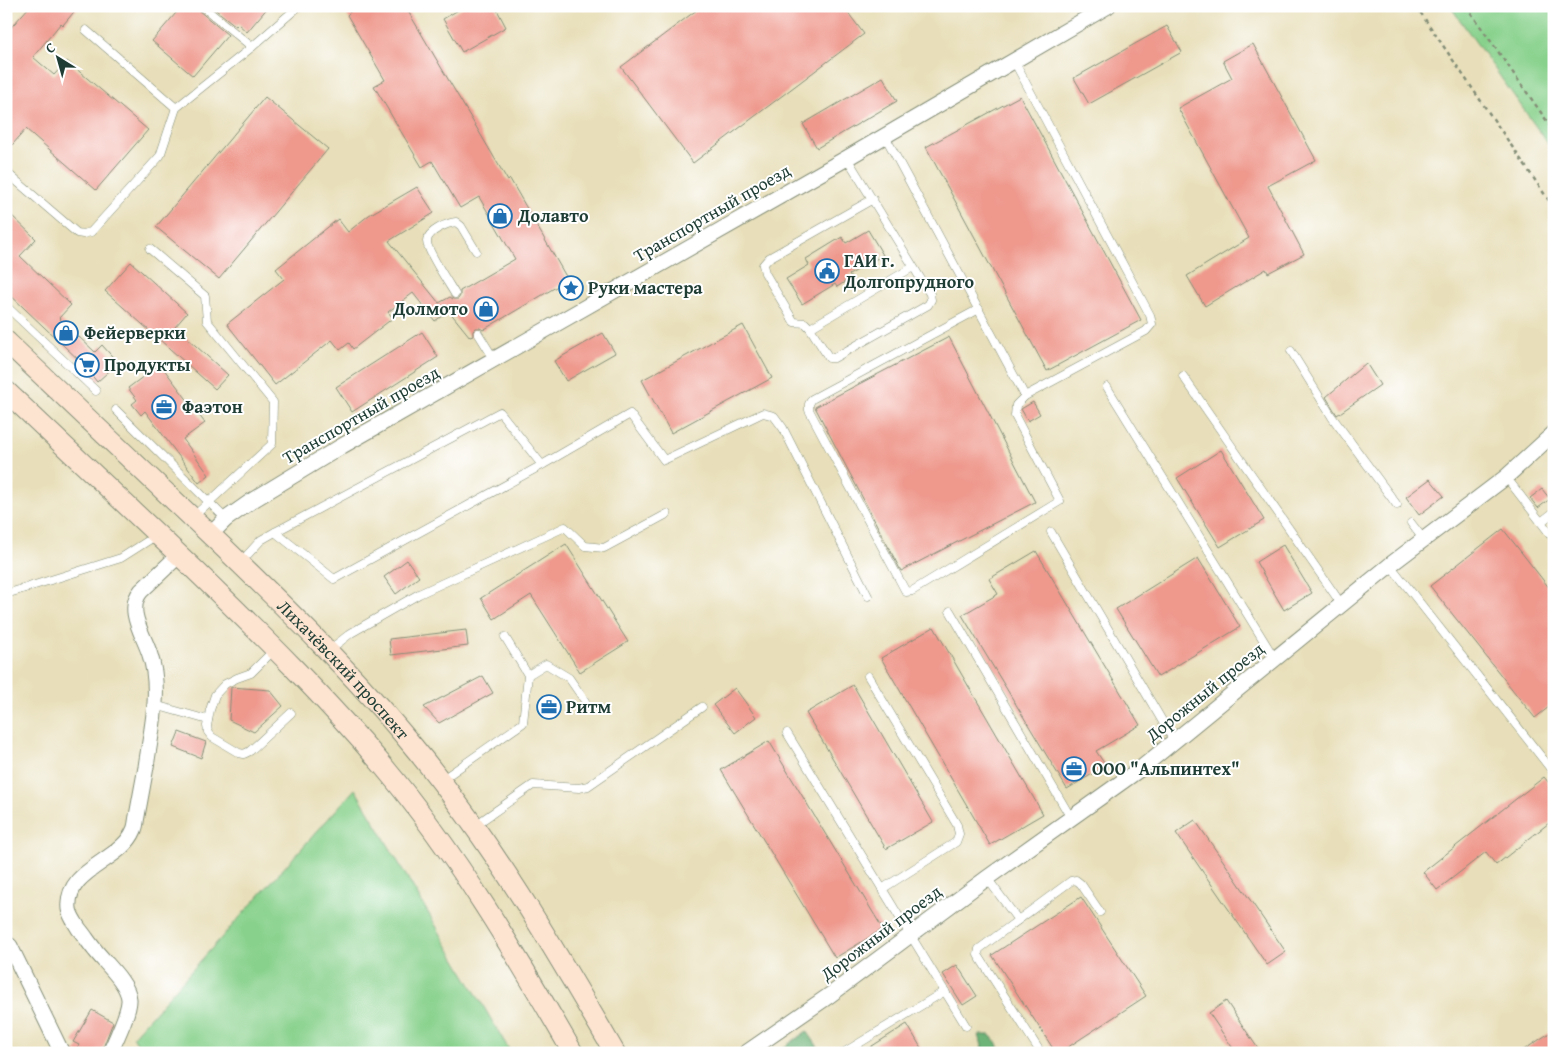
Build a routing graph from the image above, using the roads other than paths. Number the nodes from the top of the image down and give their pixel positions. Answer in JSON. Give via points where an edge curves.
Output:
{"nodes":[{"id":1,"x":202,"y":6,"type":"edge"},
{"id":2,"x":298,"y":6,"type":"edge"},
{"id":3,"x":1108,"y":6,"type":"edge"},
{"id":4,"x":86,"y":30,"type":"dead end"},
{"id":5,"x":252,"y":47,"type":"junction"},
{"id":6,"x":1014,"y":61,"type":"junction"},
{"id":7,"x":176,"y":108,"type":"junction"},
{"id":8,"x":885,"y":136,"type":"junction"},
{"id":9,"x":847,"y":158,"type":"junction"},
{"id":10,"x":6,"y":172,"type":"edge"},
{"id":11,"x":872,"y":199,"type":"junction"},
{"id":12,"x":150,"y":249,"type":"dead end"},
{"id":13,"x":476,"y":251,"type":"dead end"},
{"id":14,"x":913,"y":266,"type":"junction"},
{"id":15,"x":455,"y":294,"type":"dead end"},
{"id":16,"x":6,"y":306,"type":"edge"},
{"id":17,"x":979,"y":309,"type":"junction"},
{"id":18,"x":810,"y":328,"type":"junction"},
{"id":19,"x":478,"y":332,"type":"dead end"},
{"id":20,"x":6,"y":341,"type":"edge"},
{"id":21,"x":1291,"y":351,"type":"dead end"},
{"id":22,"x":494,"y":360,"type":"junction"},
{"id":23,"x":1183,"y":376,"type":"dead end"},
{"id":24,"x":1107,"y":387,"type":"dead end"},
{"id":25,"x":6,"y":390,"type":"edge"},
{"id":26,"x":96,"y":391,"type":"dead end"},
{"id":27,"x":1025,"y":396,"type":"junction"},
{"id":28,"x":116,"y":410,"type":"dead end"},
{"id":29,"x":1554,"y":433,"type":"edge"},
{"id":30,"x":542,"y":465,"type":"junction"},
{"id":31,"x":1506,"y":477,"type":"junction"},
{"id":32,"x":209,"y":503,"type":"junction"},
{"id":33,"x":1397,"y":505,"type":"dead end"},
{"id":34,"x":1554,"y":512,"type":"edge"},
{"id":35,"x":668,"y":514,"type":"dead end"},
{"id":36,"x":192,"y":518,"type":"junction"},
{"id":37,"x":226,"y":519,"type":"junction"},
{"id":38,"x":1541,"y":522,"type":"junction"},
{"id":39,"x":1411,"y":523,"type":"dead end"},
{"id":40,"x":275,"y":532,"type":"junction"},
{"id":41,"x":1051,"y":532,"type":"dead end"},
{"id":42,"x":158,"y":534,"type":"junction"},
{"id":43,"x":210,"y":535,"type":"junction"},
{"id":44,"x":1554,"y":539,"type":"edge"},
{"id":45,"x":1424,"y":540,"type":"junction"},
{"id":46,"x":179,"y":555,"type":"junction"},
{"id":47,"x":240,"y":563,"type":"junction"},
{"id":48,"x":1390,"y":565,"type":"junction"},
{"id":49,"x":6,"y":594,"type":"edge"},
{"id":50,"x":868,"y":596,"type":"dead end"},
{"id":51,"x":1342,"y":605,"type":"junction"},
{"id":52,"x":950,"y":611,"type":"dead end"},
{"id":53,"x":505,"y":637,"type":"dead end"},
{"id":54,"x":276,"y":649,"type":"junction"},
{"id":55,"x":328,"y":651,"type":"junction"},
{"id":56,"x":1275,"y":659,"type":"junction"},
{"id":57,"x":528,"y":675,"type":"junction"},
{"id":58,"x":868,"y":676,"type":"dead end"},
{"id":59,"x":585,"y":701,"type":"dead end"},
{"id":60,"x":155,"y":705,"type":"junction"},
{"id":61,"x":702,"y":707,"type":"dead end"},
{"id":62,"x":291,"y":714,"type":"dead end"},
{"id":63,"x":208,"y":720,"type":"junction"},
{"id":64,"x":787,"y":732,"type":"dead end"},
{"id":65,"x":1174,"y":741,"type":"junction"},
{"id":66,"x":1554,"y":773,"type":"edge"},
{"id":67,"x":440,"y":780,"type":"junction"},
{"id":68,"x":1071,"y":818,"type":"junction"},
{"id":69,"x":474,"y":826,"type":"junction"},
{"id":70,"x":987,"y":878,"type":"junction"},
{"id":71,"x":882,"y":889,"type":"junction"},
{"id":72,"x":1100,"y":912,"type":"dead end"},
{"id":73,"x":1018,"y":920,"type":"junction"},
{"id":74,"x":911,"y":934,"type":"junction"},
{"id":75,"x":6,"y":943,"type":"edge"},
{"id":76,"x":945,"y":991,"type":"junction"},
{"id":77,"x":966,"y":1026,"type":"dead end"},
{"id":78,"x":62,"y":1053,"type":"edge"},
{"id":79,"x":110,"y":1053,"type":"edge"},
{"id":80,"x":573,"y":1053,"type":"edge"},
{"id":81,"x":615,"y":1053,"type":"edge"},
{"id":82,"x":746,"y":1053,"type":"edge"},
{"id":83,"x":843,"y":1053,"type":"edge"},
{"id":84,"x":1041,"y":1053,"type":"edge"}],
"edges":[{"from":1,"to":5,"type":"lane"},
{"from":2,"to":5,"type":"lane"},
{"from":3,"to":6,"type":"street","name":"Транспортный проезд"},
{"from":4,"to":7,"type":"lane"},
{"from":5,"to":7,"type":"lane"},
{"from":6,"to":8,"type":"street","name":"Транспортный проезд"},
{"from":6,"to":27,"type":"lane","via":[[1152,324],[1146,331]]},
{"from":7,"to":10,"type":"lane","via":[[160,156],[92,232],[77,233]]},
{"from":8,"to":9,"type":"street","name":"Транспортный проезд"},
{"from":8,"to":17,"type":"lane"},
{"from":9,"to":11,"type":"lane"},
{"from":9,"to":22,"type":"street","name":"Транспортный проезд"},
{"from":11,"to":14,"type":"lane"},
{"from":11,"to":18,"type":"lane","via":[[768,258],[762,265],[794,322],[805,323]]},
{"from":12,"to":32,"type":"lane","via":[[205,296],[208,321],[273,402],[272,444]]},
{"from":13,"to":15,"type":"lane","via":[[462,226],[456,222],[448,223],[429,235],[429,250]]},
{"from":14,"to":18,"type":"lane"},
{"from":14,"to":18,"type":"lane","via":[[930,294],[928,305],[834,358],[826,355]]},
{"from":16,"to":26,"type":"lane"},
{"from":17,"to":27,"type":"lane"},
{"from":17,"to":27,"type":"lane","via":[[809,404],[809,410],[906,592],[1060,501],[1016,416],[1016,405]]},
{"from":19,"to":22,"type":"lane"},
{"from":20,"to":36,"type":"main road","name":"Лихачёвский проспект"},
{"from":21,"to":33,"type":"lane","via":[[1332,417]]},
{"from":22,"to":37,"type":"street","name":"Транспортный проезд","via":[[342,446]]},
{"from":23,"to":51,"type":"lane"},
{"from":24,"to":56,"type":"lane"},
{"from":25,"to":42,"type":"main road","name":"Лихачёвский проспект"},
{"from":28,"to":32,"type":"lane"},
{"from":29,"to":31,"type":"street","name":"Дорожный проезд"},
{"from":30,"to":40,"type":"lane","via":[[334,579]]},
{"from":30,"to":40,"type":"lane","via":[[500,412]]},
{"from":30,"to":50,"type":"lane","via":[[630,414],[664,460],[763,413],[774,416]]},
{"from":31,"to":38,"type":"lane"},
{"from":31,"to":45,"type":"street","name":"Дорожный проезд"},
{"from":32,"to":36,"type":"lane"},
{"from":32,"to":37,"type":"lane"},
{"from":34,"to":38,"type":"lane"},
{"from":35,"to":55,"type":"lane","via":[[604,548],[585,546],[565,527],[419,594],[350,633]]},
{"from":36,"to":43,"type":"main road","name":"Лихачёвский проспект"},
{"from":37,"to":43,"type":"street","name":"Транспортный проезд"},
{"from":38,"to":44,"type":"lane"},
{"from":39,"to":45,"type":"lane"},
{"from":40,"to":47,"type":"lane","via":[[261,540]]},
{"from":41,"to":65,"type":"lane"},
{"from":42,"to":46,"type":"main road","name":"Лихачёвский проспект"},
{"from":42,"to":49,"type":"lane","via":[[121,558]]},
{"from":43,"to":47,"type":"main road","name":"Лихачёвский проспект"},
{"from":45,"to":48,"type":"street","name":"Дорожный проезд"},
{"from":46,"to":54,"type":"main road","name":"Лихачёвский проспект"},
{"from":46,"to":60,"type":"street","via":[[141,591],[134,605],[155,673]]},
{"from":47,"to":55,"type":"main road","name":"Лихачёвский проспект"},
{"from":48,"to":51,"type":"street","name":"Дорожный проезд"},
{"from":48,"to":66,"type":"lane"},
{"from":51,"to":56,"type":"street","name":"Дорожный проезд"},
{"from":52,"to":68,"type":"lane"},
{"from":53,"to":57,"type":"lane"},
{"from":54,"to":63,"type":"lane","via":[[251,673],[226,684],[215,695]]},
{"from":54,"to":80,"type":"main road","name":"Лихачёвский проспект","via":[[334,709],[431,828],[505,939]]},
{"from":55,"to":67,"type":"main road","name":"Лихачёвский проспект","via":[[368,692]]},
{"from":56,"to":65,"type":"street","name":"Дорожный проезд"},
{"from":57,"to":59,"type":"lane","via":[[546,664],[569,678]]},
{"from":57,"to":67,"type":"lane","via":[[523,723]]},
{"from":58,"to":71,"type":"lane","via":[[957,825],[959,834],[956,842]]},
{"from":60,"to":63,"type":"lane"},
{"from":60,"to":79,"type":"street","via":[[134,830],[119,849],[80,878],[69,902],[72,918],[122,983],[130,1000]]},
{"from":61,"to":69,"type":"lane","via":[[588,786],[533,785]]},
{"from":62,"to":63,"type":"lane","via":[[244,754],[212,737],[208,732]]},
{"from":64,"to":71,"type":"lane"},
{"from":65,"to":68,"type":"street","name":"Дорожный проезд"},
{"from":67,"to":69,"type":"main road","name":"Лихачёвский проспект"},
{"from":68,"to":70,"type":"street","name":"Дорожный проезд"},
{"from":69,"to":81,"type":"main road","name":"Лихачёвский проспект","via":[[546,936]]},
{"from":70,"to":73,"type":"lane"},
{"from":70,"to":74,"type":"street","name":"Дорожный проезд"},
{"from":71,"to":74,"type":"lane"},
{"from":72,"to":73,"type":"lane","via":[[1076,880]]},
{"from":73,"to":84,"type":"lane","via":[[977,952]]},
{"from":74,"to":76,"type":"lane"},
{"from":74,"to":82,"type":"street","name":"Дорожный проезд"},
{"from":75,"to":78,"type":"street"},
{"from":76,"to":77,"type":"lane"},
{"from":76,"to":83,"type":"lane"}]}
